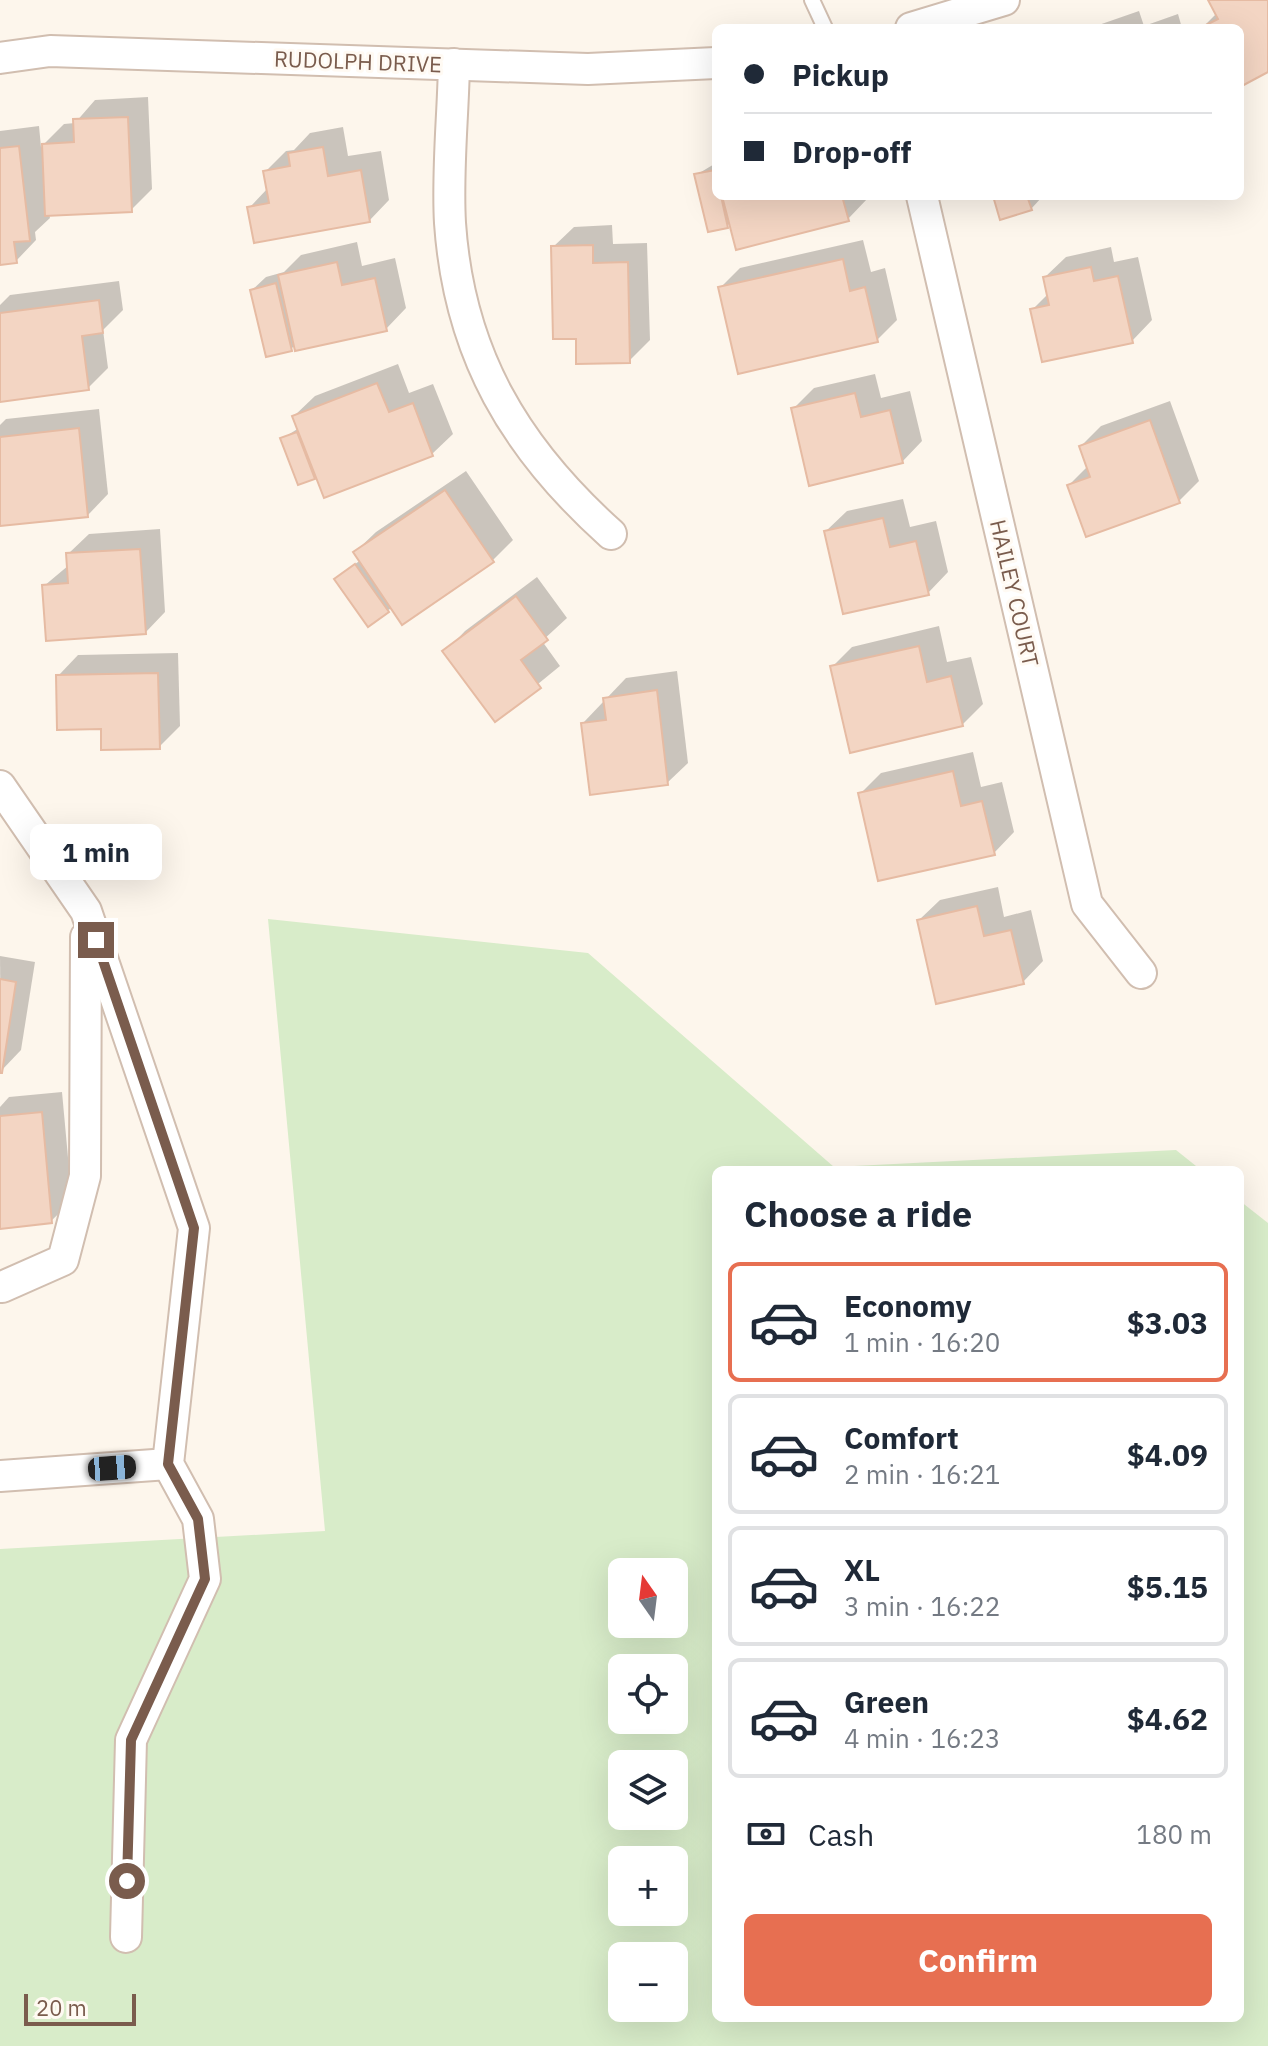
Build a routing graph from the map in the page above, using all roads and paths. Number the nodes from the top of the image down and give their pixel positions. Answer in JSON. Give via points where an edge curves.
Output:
{"nodes":[{"id":1,"x":812,"y":0,"type":"edge"},
{"id":2,"x":1004,"y":0,"type":"edge"},
{"id":3,"x":823,"y":24,"type":"edge"},
{"id":4,"x":924,"y":24,"type":"edge"},
{"id":5,"x":0,"y":58,"type":"edge"},
{"id":6,"x":712,"y":63,"type":"edge"},
{"id":7,"x":454,"y":64,"type":"junction"},
{"id":8,"x":923,"y":200,"type":"edge"},
{"id":9,"x":611,"y":534,"type":"dead end"},
{"id":10,"x":0,"y":786,"type":"edge"},
{"id":11,"x":86,"y":911,"type":"junction"},
{"id":12,"x":1141,"y":973,"type":"dead end"},
{"id":13,"x":2,"y":1287,"type":"edge"},
{"id":14,"x":168,"y":1464,"type":"junction"},
{"id":15,"x":0,"y":1476,"type":"edge"},
{"id":16,"x":126,"y":1937,"type":"dead end"}],
"edges":[{"from":1,"to":3,"type":"lane"},
{"from":2,"to":4,"type":"street"},
{"from":5,"to":7,"type":"street","name":"RUDOLPH DRIVE","via":[[50,51]]},
{"from":6,"to":7,"type":"street","name":"RUDOLPH DRIVE","via":[[588,69]]},
{"from":7,"to":9,"type":"street","via":[[450,221],[471,334],[498,398],[526,444],[566,494]]},
{"from":8,"to":12,"type":"street","name":"HAILEY COURT","via":[[1087,904]]},
{"from":10,"to":11,"type":"street"},
{"from":11,"to":13,"type":"street","via":[[85,1176],[63,1260]]},
{"from":11,"to":14,"type":"street","via":[[194,1228]]},
{"from":14,"to":15,"type":"street"},
{"from":14,"to":16,"type":"street","via":[[198,1519],[205,1579],[131,1740]]}]}
